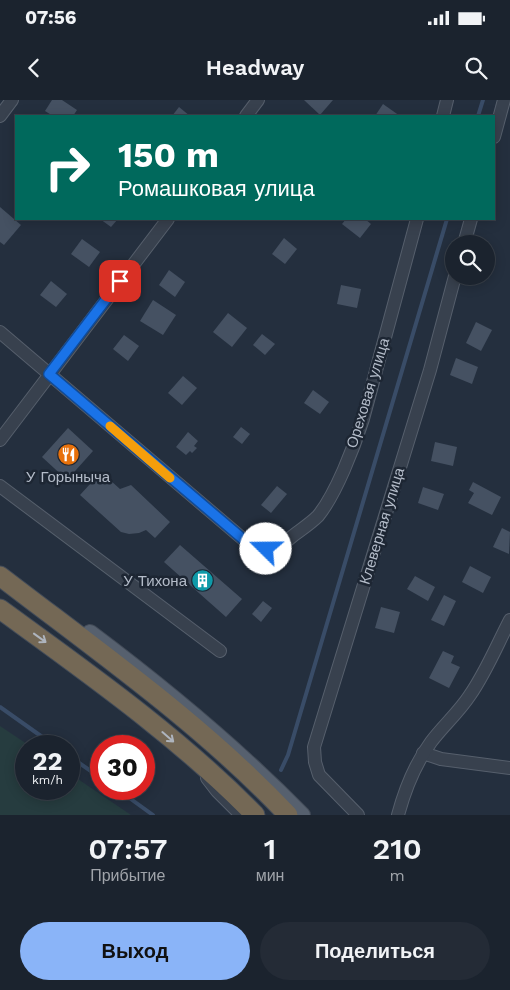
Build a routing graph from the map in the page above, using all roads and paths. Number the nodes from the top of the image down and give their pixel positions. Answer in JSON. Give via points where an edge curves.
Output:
{"nodes":[{"id":1,"x":12,"y":100,"type":"edge"},
{"id":2,"x":258,"y":100,"type":"edge"},
{"id":3,"x":447,"y":100,"type":"edge"},
{"id":4,"x":504,"y":100,"type":"edge"},
{"id":5,"x":247,"y":115,"type":"edge"},
{"id":6,"x":443,"y":115,"type":"edge"},
{"id":7,"x":0,"y":116,"type":"edge"},
{"id":8,"x":495,"y":132,"type":"edge"},
{"id":9,"x":167,"y":220,"type":"edge"},
{"id":10,"x":417,"y":220,"type":"edge"},
{"id":11,"x":471,"y":220,"type":"edge"},
{"id":12,"x":467,"y":235,"type":"edge"},
{"id":13,"x":453,"y":285,"type":"edge"},
{"id":14,"x":0,"y":332,"type":"edge"},
{"id":15,"x":49,"y":374,"type":"junction"},
{"id":16,"x":0,"y":440,"type":"edge"},
{"id":17,"x":0,"y":486,"type":"edge"},
{"id":18,"x":0,"y":570,"type":"edge"},
{"id":19,"x":0,"y":576,"type":"edge"},
{"id":20,"x":0,"y":609,"type":"edge"},
{"id":21,"x":510,"y":620,"type":"edge"},
{"id":22,"x":220,"y":652,"type":"dead end"},
{"id":23,"x":423,"y":753,"type":"junction"},
{"id":24,"x":189,"y":754,"type":"junction"},
{"id":25,"x":510,"y":768,"type":"edge"},
{"id":26,"x":241,"y":815,"type":"edge"},
{"id":27,"x":255,"y":815,"type":"edge"},
{"id":28,"x":288,"y":815,"type":"edge"},
{"id":29,"x":302,"y":815,"type":"edge"},
{"id":30,"x":358,"y":815,"type":"edge"},
{"id":31,"x":398,"y":815,"type":"edge"}],
"edges":[{"from":1,"to":7,"type":"street"},
{"from":2,"to":5,"type":"street"},
{"from":3,"to":6,"type":"street"},
{"from":4,"to":8,"type":"street"},
{"from":9,"to":15,"type":"street"},
{"from":10,"to":15,"type":"street","name":"Ореховая улица","via":[[356,440],[321,512],[275,548],[254,546],[243,539]]},
{"from":11,"to":12,"type":"street"},
{"from":13,"to":30,"type":"street","name":"Клеверная улица","via":[[430,370],[314,747],[319,775]]},
{"from":14,"to":15,"type":"street","name":"Ореховая улица"},
{"from":15,"to":16,"type":"street"},
{"from":17,"to":22,"type":"street"},
{"from":18,"to":29,"type":"main road","via":[[71,618],[171,694],[241,755]]},
{"from":19,"to":28,"type":"highway","via":[[166,703]]},
{"from":20,"to":24,"type":"highway","one_way":true,"via":[[109,688]]},
{"from":21,"to":23,"type":"street","via":[[472,692]]},
{"from":23,"to":25,"type":"street","via":[[441,759]]},
{"from":23,"to":31,"type":"street","via":[[409,780]]},
{"from":24,"to":26,"type":"street","via":[[217,791]]},
{"from":24,"to":27,"type":"highway"}]}
